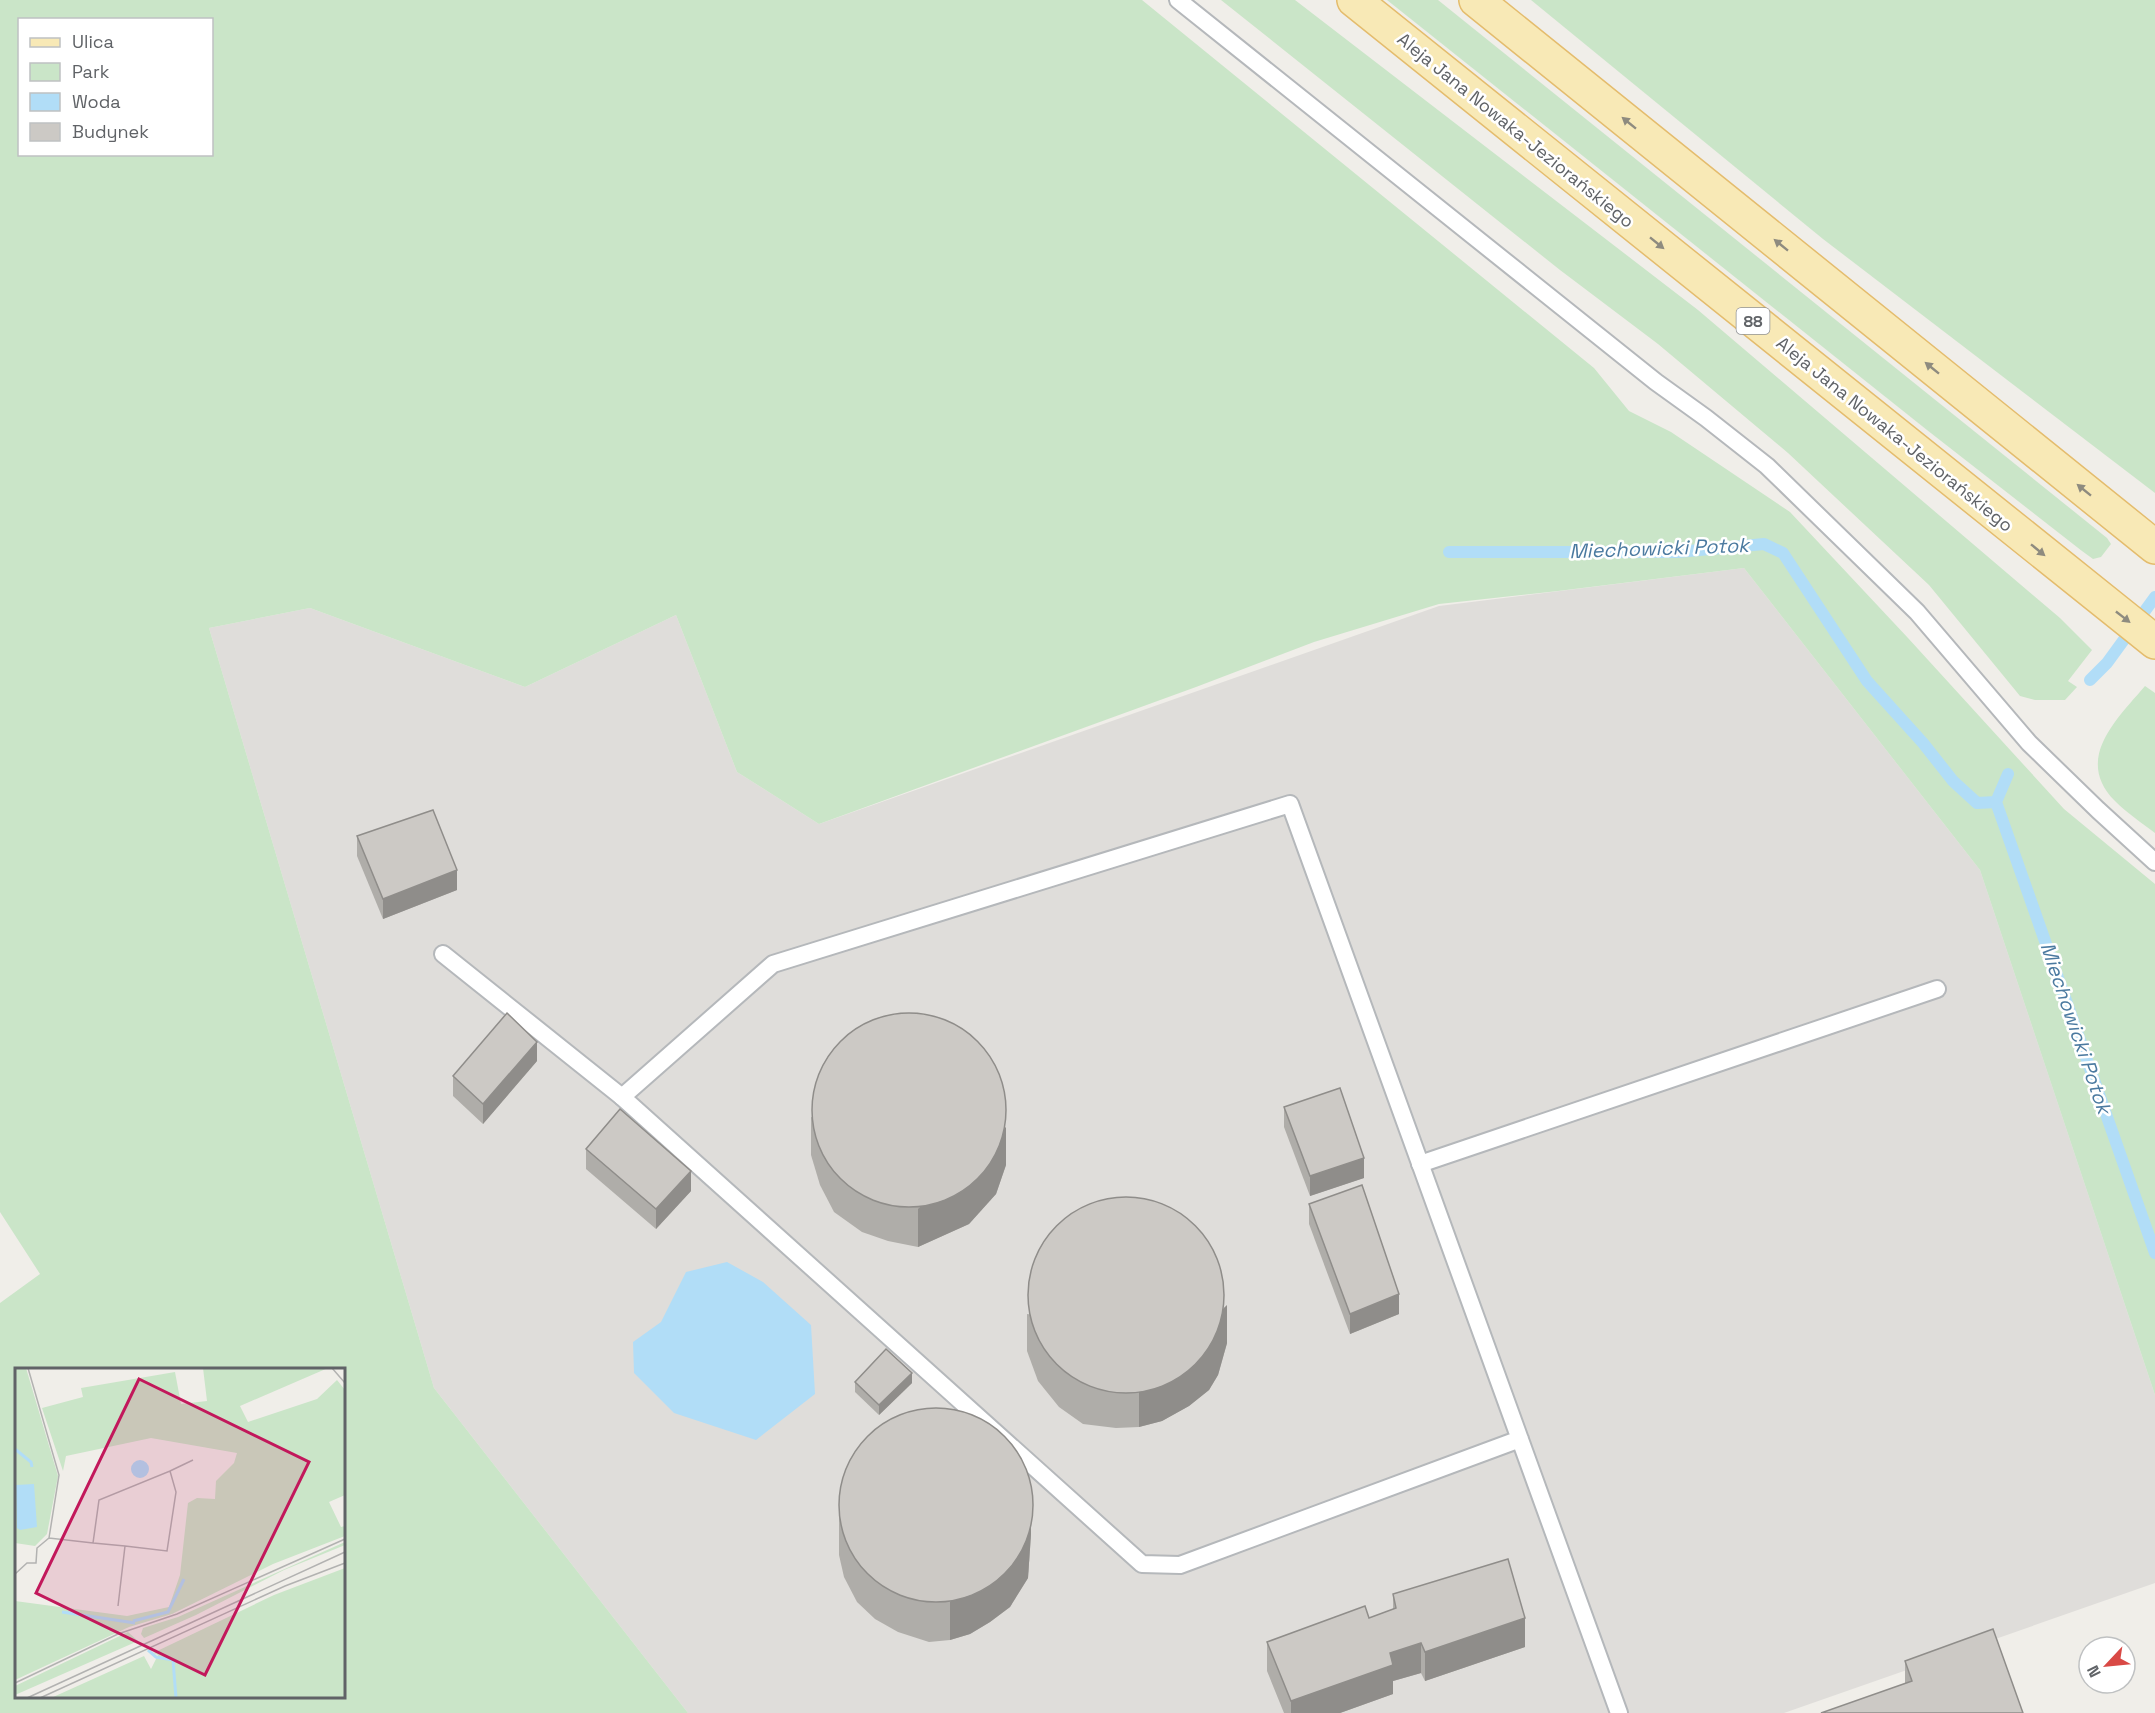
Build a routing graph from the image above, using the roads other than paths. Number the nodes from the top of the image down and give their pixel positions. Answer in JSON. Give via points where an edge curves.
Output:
{"nodes":[{"id":1,"x":1178,"y":0,"type":"edge"},
{"id":2,"x":1354,"y":0,"type":"edge"},
{"id":3,"x":1476,"y":0,"type":"edge"},
{"id":4,"x":2155,"y":547,"type":"edge"},
{"id":5,"x":2155,"y":642,"type":"edge"},
{"id":6,"x":2155,"y":862,"type":"edge"},
{"id":7,"x":443,"y":954,"type":"dead end"},
{"id":8,"x":1937,"y":989,"type":"dead end"},
{"id":9,"x":622,"y":1097,"type":"junction"},
{"id":10,"x":1420,"y":1164,"type":"junction"},
{"id":11,"x":1520,"y":1439,"type":"junction"},
{"id":12,"x":1618,"y":1713,"type":"edge"}],
"edges":[{"from":1,"to":6,"type":"lane","via":[[1767,466],[1917,612],[2029,743]]},
{"from":2,"to":5,"type":"main road","name":"Aleja Jana Nowaka-Jeziorańskiego","number":"88","one_way":true},
{"from":4,"to":3,"type":"main road","one_way":true},
{"from":7,"to":9,"type":"lane"},
{"from":8,"to":10,"type":"lane"},
{"from":9,"to":10,"type":"lane","via":[[773,964],[1290,804]]},
{"from":9,"to":11,"type":"lane","via":[[1142,1564],[1180,1565]]},
{"from":10,"to":11,"type":"lane"},
{"from":11,"to":12,"type":"lane"}]}
